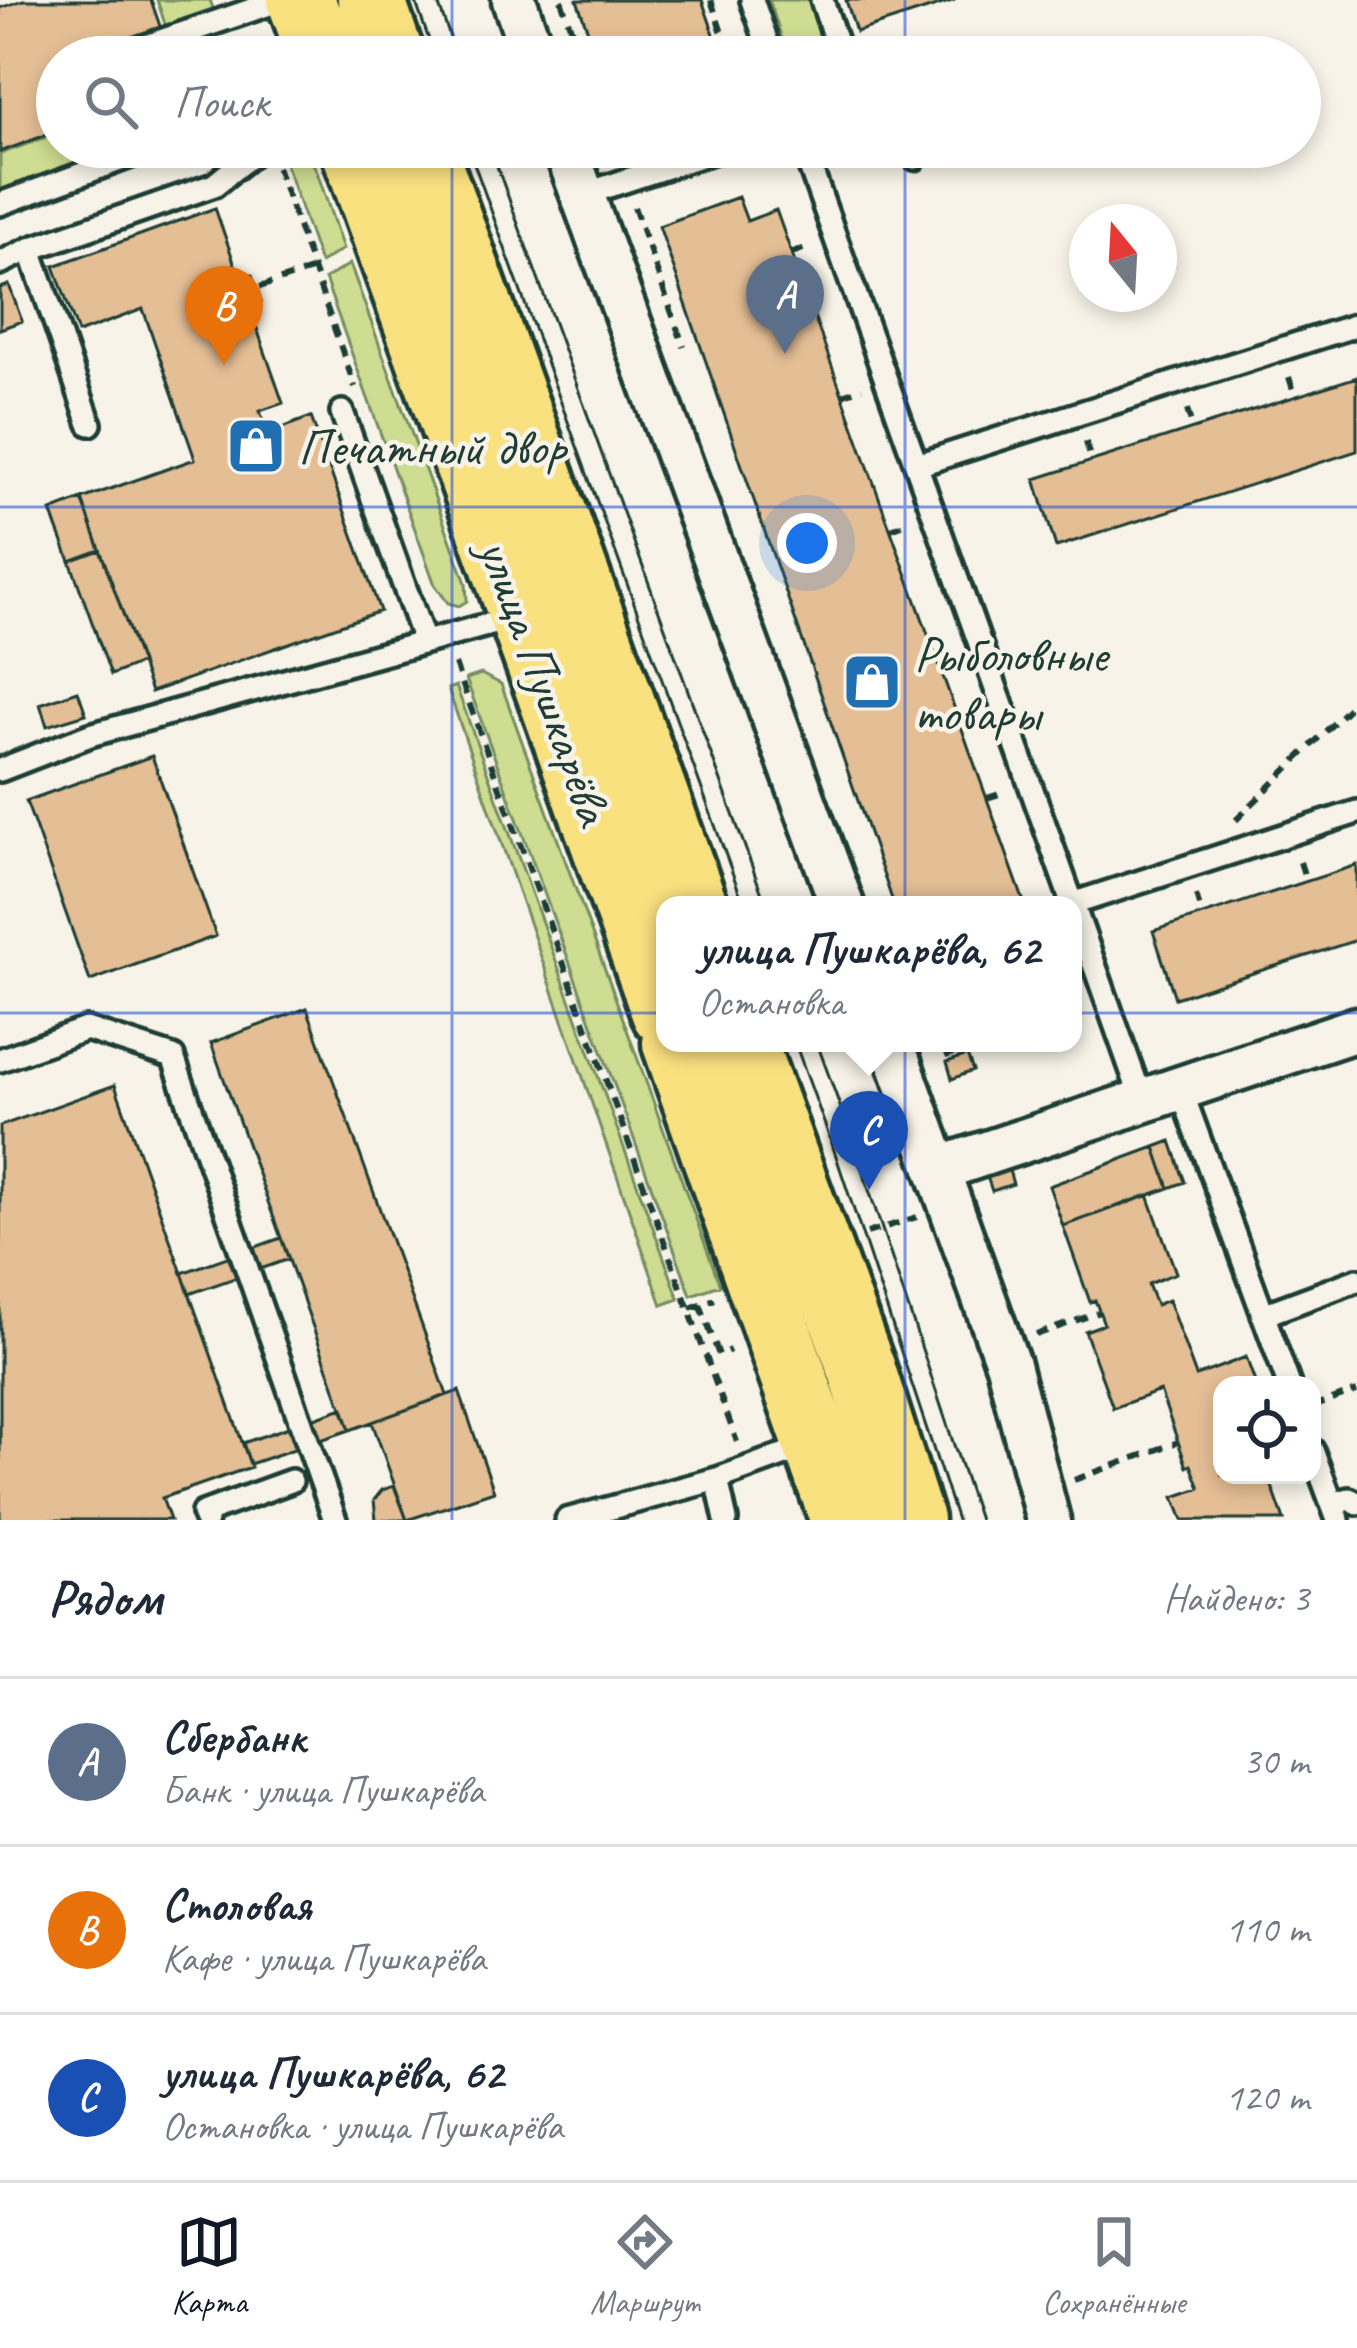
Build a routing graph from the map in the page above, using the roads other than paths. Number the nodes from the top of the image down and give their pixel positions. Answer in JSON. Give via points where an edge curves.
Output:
{"nodes":[{"id":1,"x":281,"y":0,"type":"edge"},
{"id":2,"x":301,"y":0,"type":"edge"},
{"id":3,"x":371,"y":0,"type":"edge"},
{"id":4,"x":514,"y":0,"type":"edge"},
{"id":5,"x":752,"y":0,"type":"edge"},
{"id":6,"x":822,"y":0,"type":"edge"},
{"id":7,"x":176,"y":36,"type":"edge"},
{"id":8,"x":314,"y":36,"type":"edge"},
{"id":9,"x":384,"y":36,"type":"edge"},
{"id":10,"x":527,"y":36,"type":"edge"},
{"id":11,"x":765,"y":36,"type":"edge"},
{"id":12,"x":834,"y":36,"type":"edge"},
{"id":13,"x":98,"y":168,"type":"edge"},
{"id":14,"x":235,"y":168,"type":"edge"},
{"id":15,"x":362,"y":168,"type":"edge"},
{"id":16,"x":430,"y":168,"type":"edge"},
{"id":17,"x":572,"y":168,"type":"edge"},
{"id":18,"x":664,"y":168,"type":"edge"},
{"id":19,"x":810,"y":168,"type":"edge"},
{"id":20,"x":582,"y":195,"type":"junction"},
{"id":21,"x":0,"y":204,"type":"edge"},
{"id":22,"x":30,"y":249,"type":"junction"},
{"id":23,"x":0,"y":263,"type":"edge"},
{"id":24,"x":1357,"y":325,"type":"edge"},
{"id":25,"x":351,"y":405,"type":"road end"},
{"id":26,"x":90,"y":424,"type":"dead end"},
{"id":27,"x":916,"y":465,"type":"junction"},
{"id":28,"x":584,"y":596,"type":"junction"},
{"id":29,"x":523,"y":615,"type":"junction"},
{"id":30,"x":434,"y":638,"type":"junction"},
{"id":31,"x":0,"y":770,"type":"edge"},
{"id":32,"x":1357,"y":812,"type":"edge"},
{"id":33,"x":691,"y":896,"type":"edge"},
{"id":34,"x":839,"y":896,"type":"edge"},
{"id":35,"x":1070,"y":896,"type":"edge"},
{"id":36,"x":1082,"y":902,"type":"edge"},
{"id":37,"x":1082,"y":924,"type":"edge"},
{"id":38,"x":656,"y":987,"type":"edge"},
{"id":39,"x":1357,"y":1029,"type":"edge"},
{"id":40,"x":679,"y":1052,"type":"edge"},
{"id":41,"x":746,"y":1052,"type":"edge"},
{"id":42,"x":895,"y":1052,"type":"edge"},
{"id":43,"x":0,"y":1060,"type":"edge"},
{"id":44,"x":1161,"y":1094,"type":"junction"},
{"id":45,"x":945,"y":1187,"type":"junction"},
{"id":46,"x":1357,"y":1280,"type":"edge"},
{"id":47,"x":1263,"y":1315,"type":"junction"},
{"id":48,"x":1285,"y":1376,"type":"edge"},
{"id":49,"x":879,"y":1421,"type":"junction"},
{"id":50,"x":818,"y":1442,"type":"junction"},
{"id":51,"x":1321,"y":1474,"type":"edge"},
{"id":52,"x":717,"y":1479,"type":"junction"},
{"id":53,"x":291,"y":1481,"type":"dead end"},
{"id":54,"x":1056,"y":1502,"type":"edge"},
{"id":55,"x":1357,"y":1503,"type":"edge"},
{"id":56,"x":1335,"y":1512,"type":"edge"},
{"id":57,"x":206,"y":1520,"type":"edge"},
{"id":58,"x":335,"y":1520,"type":"edge"},
{"id":59,"x":567,"y":1520,"type":"edge"},
{"id":60,"x":726,"y":1520,"type":"edge"},
{"id":61,"x":844,"y":1520,"type":"edge"},
{"id":62,"x":910,"y":1520,"type":"edge"}],
"edges":[{"from":1,"to":7,"type":"lane"},
{"from":2,"to":8,"type":"main road"},
{"from":3,"to":9,"type":"main road"},
{"from":4,"to":10,"type":"street"},
{"from":5,"to":11,"type":"lane"},
{"from":6,"to":12,"type":"lane"},
{"from":13,"to":21,"type":"lane"},
{"from":14,"to":22,"type":"lane","via":[[214,185]]},
{"from":15,"to":29,"type":"main road","name":"улица Пушкарёва"},
{"from":16,"to":28,"type":"main road","name":"улица Пушкарёва"},
{"from":17,"to":20,"type":"street"},
{"from":18,"to":20,"type":"lane"},
{"from":19,"to":27,"type":"lane"},
{"from":20,"to":34,"type":"street"},
{"from":22,"to":23,"type":"lane"},
{"from":22,"to":26,"type":"lane"},
{"from":24,"to":27,"type":"lane"},
{"from":25,"to":30,"type":"lane"},
{"from":27,"to":35,"type":"lane"},
{"from":28,"to":29,"type":"main road"},
{"from":28,"to":33,"type":"main road","name":"улица Пушкарёва"},
{"from":29,"to":30,"type":"lane"},
{"from":29,"to":38,"type":"main road","name":"улица Пушкарёва"},
{"from":30,"to":31,"type":"lane","via":[[90,735]]},
{"from":32,"to":36,"type":"lane"},
{"from":37,"to":44,"type":"lane"},
{"from":39,"to":44,"type":"street"},
{"from":40,"to":50,"type":"main road"},
{"from":41,"to":49,"type":"main road"},
{"from":42,"to":45,"type":"street"},
{"from":43,"to":58,"type":"lane","via":[[86,1029],[173,1057]]},
{"from":44,"to":45,"type":"street"},
{"from":44,"to":47,"type":"lane"},
{"from":45,"to":54,"type":"street"},
{"from":46,"to":47,"type":"lane"},
{"from":47,"to":48,"type":"lane"},
{"from":49,"to":50,"type":"main road"},
{"from":49,"to":62,"type":"main road"},
{"from":50,"to":52,"type":"lane"},
{"from":50,"to":61,"type":"main road"},
{"from":51,"to":56,"type":"lane"},
{"from":52,"to":59,"type":"lane"},
{"from":52,"to":60,"type":"lane"},
{"from":53,"to":57,"type":"lane","via":[[203,1513]]},
{"from":55,"to":56,"type":"lane","via":[[1349,1499]]}]}
